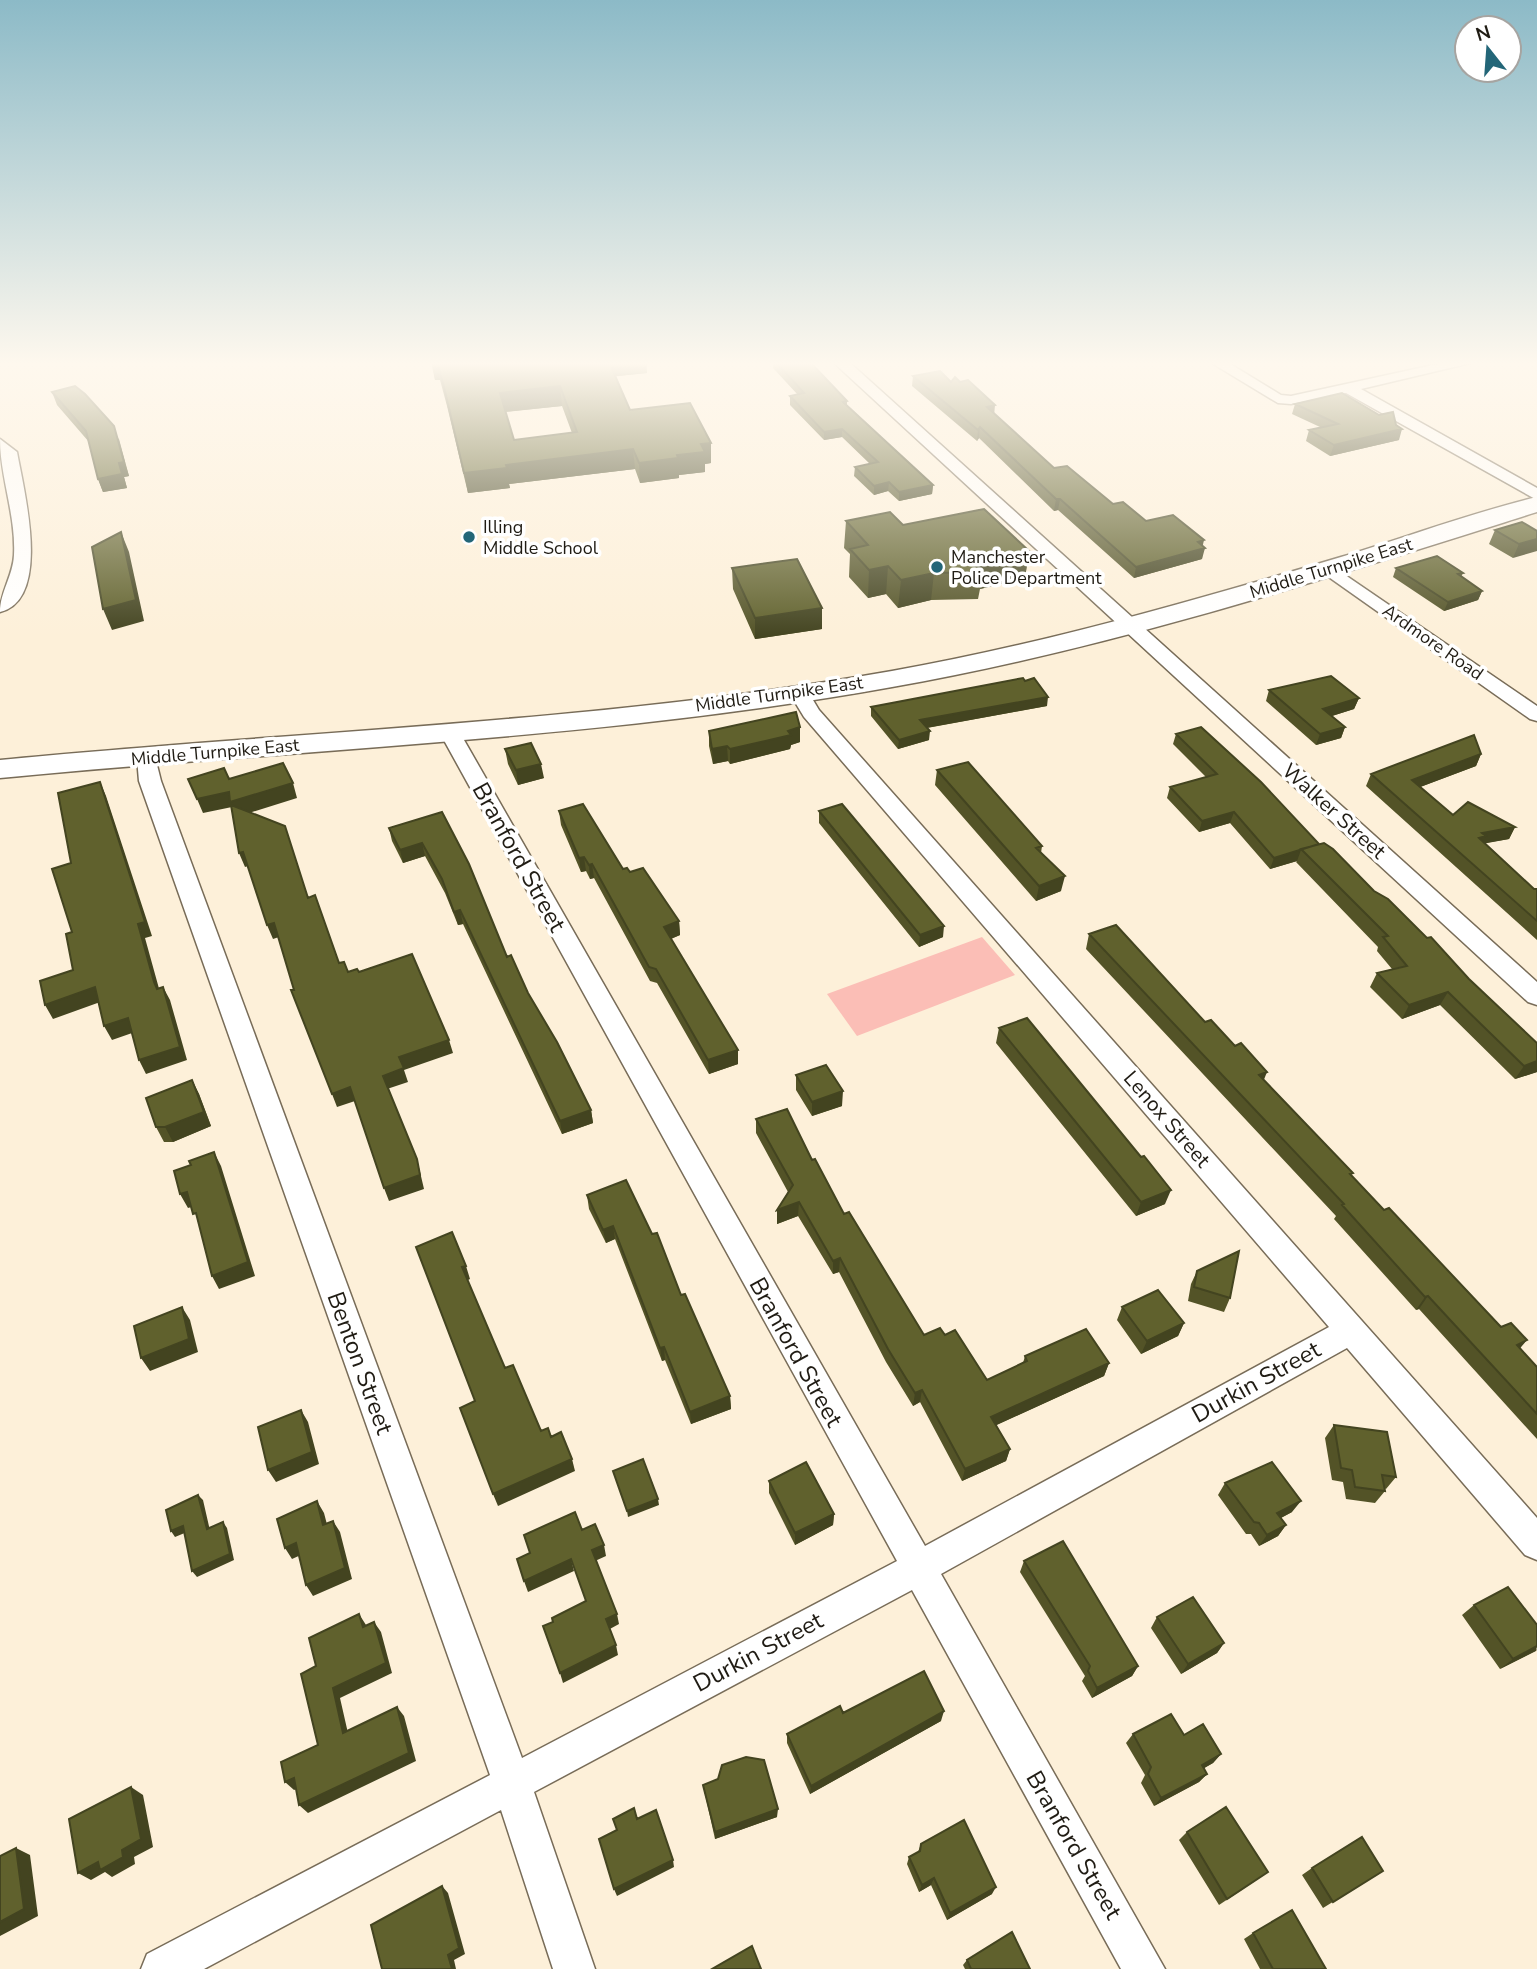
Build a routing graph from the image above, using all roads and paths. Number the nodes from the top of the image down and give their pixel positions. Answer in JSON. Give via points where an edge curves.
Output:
{"nodes":[{"id":1,"x":9,"y":454,"type":"edge"},
{"id":2,"x":942,"y":454,"type":"edge"},
{"id":3,"x":1464,"y":454,"type":"edge"},
{"id":4,"x":1537,"y":495,"type":"edge"},
{"id":5,"x":1537,"y":504,"type":"edge"},
{"id":6,"x":1329,"y":569,"type":"junction"},
{"id":7,"x":0,"y":607,"type":"edge"},
{"id":8,"x":1132,"y":626,"type":"junction"},
{"id":9,"x":800,"y":694,"type":"junction"},
{"id":10,"x":1537,"y":715,"type":"edge"},
{"id":11,"x":450,"y":733,"type":"junction"},
{"id":12,"x":147,"y":758,"type":"junction"},
{"id":13,"x":0,"y":769,"type":"edge"},
{"id":14,"x":1537,"y":996,"type":"edge"},
{"id":15,"x":1351,"y":1330,"type":"junction"},
{"id":16,"x":1537,"y":1543,"type":"edge"},
{"id":17,"x":917,"y":1569,"type":"junction"},
{"id":18,"x":510,"y":1782,"type":"junction"},
{"id":19,"x":162,"y":1969,"type":"edge"},
{"id":20,"x":574,"y":1969,"type":"edge"},
{"id":21,"x":1144,"y":1969,"type":"edge"}],
"edges":[{"from":1,"to":7,"type":"street","via":[[24,562],[11,599]]},
{"from":2,"to":8,"type":"street","name":"Walker Street"},
{"from":3,"to":4,"type":"street"},
{"from":5,"to":6,"type":"main road","name":"Middle Turnpike East"},
{"from":6,"to":8,"type":"main road","name":"Middle Turnpike East"},
{"from":6,"to":10,"type":"street","name":"Ardmore Road"},
{"from":8,"to":9,"type":"main road","name":"Middle Turnpike East","via":[[997,658]]},
{"from":8,"to":14,"type":"street","name":"Walker Street"},
{"from":9,"to":11,"type":"main road","name":"Middle Turnpike East"},
{"from":9,"to":15,"type":"street","name":"Lenox Street","via":[[811,713]]},
{"from":11,"to":12,"type":"main road","name":"Middle Turnpike East"},
{"from":11,"to":17,"type":"street","name":"Branford Street"},
{"from":12,"to":13,"type":"main road","name":"Middle Turnpike East"},
{"from":12,"to":18,"type":"street","name":"Benton Street","via":[[150,781]]},
{"from":15,"to":16,"type":"street","name":"Lenox Street"},
{"from":15,"to":17,"type":"street","name":"Durkin Street"},
{"from":17,"to":18,"type":"street","name":"Durkin Street"},
{"from":17,"to":21,"type":"street","name":"Branford Street"},
{"from":18,"to":19,"type":"street","name":"Durkin Street"},
{"from":18,"to":20,"type":"street","name":"Benton Street"}]}
